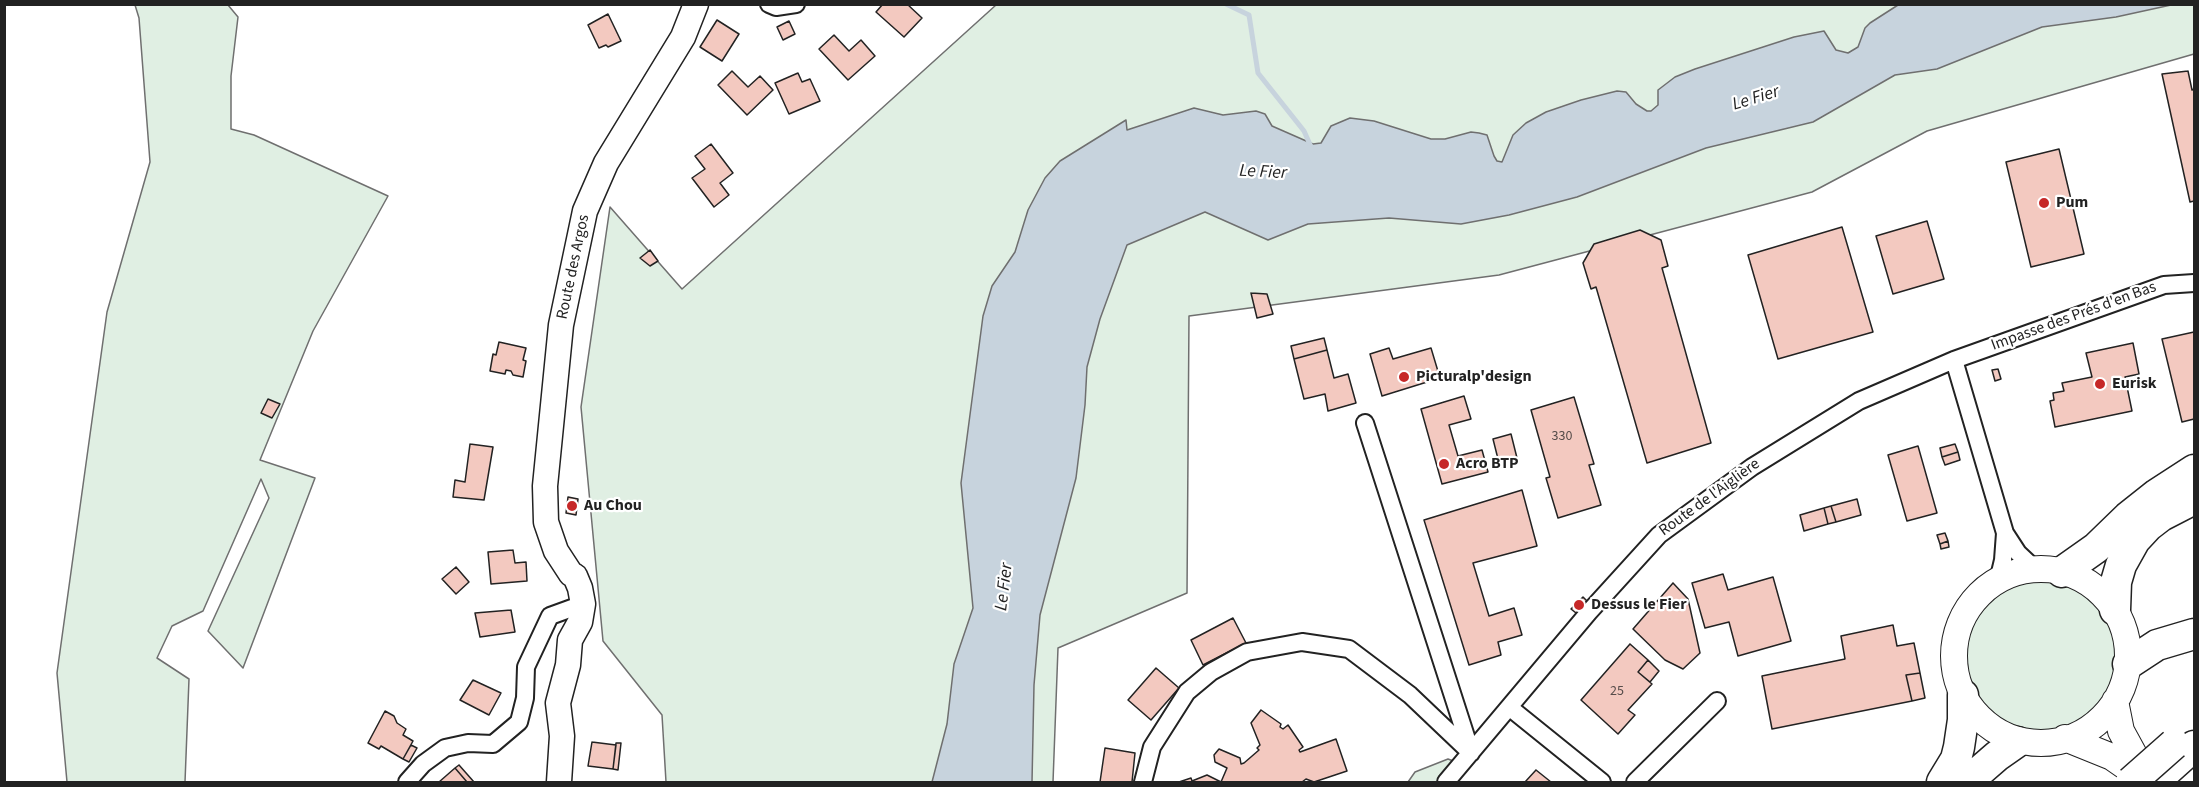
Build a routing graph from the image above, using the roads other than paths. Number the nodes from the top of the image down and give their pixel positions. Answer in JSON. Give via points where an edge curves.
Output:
{"nodes":[{"id":1,"x":696,"y":4,"type":"edge"},
{"id":2,"x":769,"y":4,"type":"edge"},
{"id":3,"x":796,"y":4,"type":"edge"},
{"id":4,"x":2194,"y":283,"type":"edge"},
{"id":5,"x":1954,"y":360,"type":"junction"},
{"id":6,"x":1365,"y":423,"type":"dead end"},
{"id":7,"x":2194,"y":470,"type":"edge"},
{"id":8,"x":2194,"y":499,"type":"edge"},
{"id":9,"x":2005,"y":533,"type":"junction"},
{"id":10,"x":2048,"y":570,"type":"junction"},
{"id":11,"x":1998,"y":581,"type":"junction"},
{"id":12,"x":2115,"y":610,"type":"junction"},
{"id":13,"x":581,"y":613,"type":"junction"},
{"id":14,"x":2194,"y":634,"type":"edge"},
{"id":15,"x":2127,"y":664,"type":"junction"},
{"id":16,"x":1963,"y":695,"type":"junction"},
{"id":17,"x":1717,"y":701,"type":"dead end"},
{"id":18,"x":2115,"y":701,"type":"junction"},
{"id":19,"x":1509,"y":707,"type":"junction"},
{"id":20,"x":2065,"y":738,"type":"junction"},
{"id":21,"x":2017,"y":742,"type":"junction"},
{"id":22,"x":2187,"y":743,"type":"edge"},
{"id":23,"x":1471,"y":753,"type":"junction"},
{"id":24,"x":407,"y":783,"type":"edge"},
{"id":25,"x":559,"y":783,"type":"edge"},
{"id":26,"x":1143,"y":783,"type":"edge"},
{"id":27,"x":1446,"y":783,"type":"edge"},
{"id":28,"x":1602,"y":783,"type":"edge"},
{"id":29,"x":1635,"y":783,"type":"edge"},
{"id":30,"x":1942,"y":783,"type":"edge"},
{"id":31,"x":1967,"y":783,"type":"edge"},
{"id":32,"x":2131,"y":783,"type":"edge"},
{"id":33,"x":2150,"y":783,"type":"edge"}],
"edges":[{"from":1,"to":13,"type":"street","name":"Route des Argos","via":[[683,37],[606,163],[585,211],[561,325],[544,486],[546,522],[578,572],[575,576],[580,588]]},
{"from":2,"to":3,"type":"street"},
{"from":4,"to":5,"type":"street","name":"Impasse des Prés d'en Bas","via":[[2164,285]]},
{"from":5,"to":9,"type":"street"},
{"from":5,"to":19,"type":"street","name":"Route de l'Aiglière","via":[[1859,401],[1752,467],[1659,535]]},
{"from":6,"to":23,"type":"street"},
{"from":7,"to":10,"type":"highway","via":[[2150,499],[2096,548]]},
{"from":8,"to":12,"type":"highway","via":[[2161,516],[2135,540],[2116,582]]},
{"from":9,"to":10,"type":"street","via":[[2018,553]]},
{"from":9,"to":11,"type":"street"},
{"from":10,"to":11,"type":"main road","via":[[2010,575]]},
{"from":10,"to":12,"type":"main road","via":[[2093,585]]},
{"from":11,"to":16,"type":"main road","via":[[1974,600],[1957,632],[1954,666]]},
{"from":12,"to":15,"type":"main road","via":[[2126,636]]},
{"from":13,"to":24,"type":"street","via":[[550,616],[526,667],[519,722],[493,744],[468,743],[445,748],[423,764]]},
{"from":13,"to":25,"type":"street","name":"Route des Argos","via":[[586,632],[579,652],[568,665],[558,703],[562,736]]},
{"from":14,"to":15,"type":"highway","via":[[2157,645]]},
{"from":15,"to":18,"type":"main road"},
{"from":16,"to":21,"type":"main road","via":[[1984,723]]},
{"from":16,"to":30,"type":"highway","via":[[1959,747]]},
{"from":17,"to":29,"type":"street"},
{"from":18,"to":20,"type":"main road","via":[[2098,720]]},
{"from":18,"to":33,"type":"main road","via":[[2121,731]]},
{"from":19,"to":23,"type":"street","name":"Route de l'Aiglière"},
{"from":19,"to":28,"type":"street"},
{"from":20,"to":21,"type":"main road","via":[[2036,744]]},
{"from":20,"to":33,"type":"main road","via":[[2112,757]]},
{"from":21,"to":31,"type":"highway"},
{"from":22,"to":32,"type":"highway","bridge":true},
{"from":22,"to":33,"type":"highway"},
{"from":23,"to":26,"type":"street","via":[[1410,695],[1349,650],[1302,642],[1248,652],[1211,672],[1187,692],[1152,747]]},
{"from":23,"to":27,"type":"street","name":"Route de l'Aiglière"}]}
